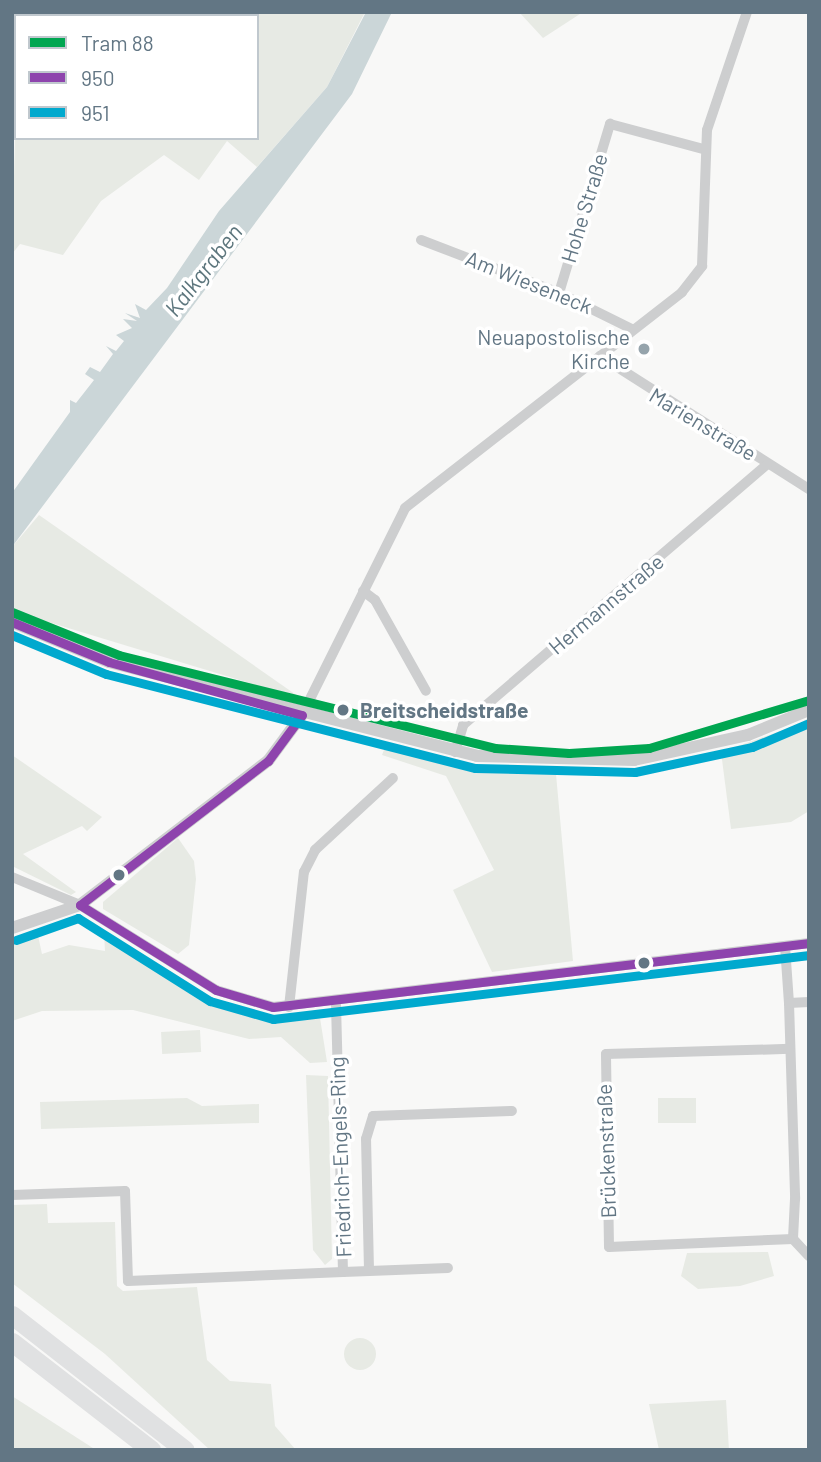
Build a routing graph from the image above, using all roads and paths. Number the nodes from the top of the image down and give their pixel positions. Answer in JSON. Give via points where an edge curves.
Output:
{"nodes":[{"id":1,"x":747,"y":12,"type":"edge"},
{"id":2,"x":703,"y":149,"type":"junction"},
{"id":3,"x":421,"y":240,"type":"dead end"},
{"id":4,"x":559,"y":293,"type":"junction"},
{"id":5,"x":632,"y":330,"type":"junction"},
{"id":6,"x":600,"y":356,"type":"junction"},
{"id":7,"x":768,"y":464,"type":"junction"},
{"id":8,"x":809,"y":489,"type":"edge"},
{"id":9,"x":363,"y":591,"type":"junction"},
{"id":10,"x":12,"y":622,"type":"edge"},
{"id":11,"x":426,"y":691,"type":"dead end"},
{"id":12,"x":809,"y":710,"type":"edge"},
{"id":13,"x":302,"y":715,"type":"junction"},
{"id":14,"x":455,"y":752,"type":"junction"},
{"id":15,"x":393,"y":778,"type":"dead end"},
{"id":16,"x":12,"y":877,"type":"edge"},
{"id":17,"x":80,"y":905,"type":"junction"},
{"id":18,"x":12,"y":928,"type":"edge"},
{"id":19,"x":809,"y":943,"type":"edge"},
{"id":20,"x":785,"y":946,"type":"junction"},
{"id":21,"x":336,"y":1002,"type":"junction"},
{"id":22,"x":809,"y":1002,"type":"edge"},
{"id":23,"x":789,"y":1003,"type":"junction"},
{"id":24,"x":289,"y":1007,"type":"junction"},
{"id":25,"x":790,"y":1049,"type":"junction"},
{"id":26,"x":512,"y":1111,"type":"dead end"},
{"id":27,"x":12,"y":1195,"type":"edge"},
{"id":28,"x":793,"y":1239,"type":"junction"},
{"id":29,"x":809,"y":1256,"type":"edge"},
{"id":30,"x":448,"y":1268,"type":"dead end"},
{"id":31,"x":369,"y":1270,"type":"junction"},
{"id":32,"x":343,"y":1272,"type":"junction"},
{"id":33,"x":12,"y":1315,"type":"edge"},
{"id":34,"x":12,"y":1342,"type":"edge"},
{"id":35,"x":151,"y":1450,"type":"edge"},
{"id":36,"x":185,"y":1450,"type":"edge"}],
"edges":[{"from":1,"to":2,"type":"street"},
{"from":2,"to":4,"type":"street","name":"Hohe Straße","via":[[610,124]]},
{"from":2,"to":5,"type":"street","via":[[702,266],[682,292]]},
{"from":3,"to":4,"type":"street","name":"Am Wieseneck"},
{"from":4,"to":5,"type":"street","name":"Am Wieseneck"},
{"from":5,"to":6,"type":"street"},
{"from":6,"to":7,"type":"street","name":"Marienstraße"},
{"from":6,"to":9,"type":"street","via":[[405,508]]},
{"from":7,"to":8,"type":"street","name":"Marienstraße"},
{"from":7,"to":14,"type":"street","name":"Hermannstraße","via":[[463,725]]},
{"from":9,"to":11,"type":"street","via":[[375,600]]},
{"from":9,"to":13,"type":"street"},
{"from":10,"to":13,"type":"street","via":[[100,659]]},
{"from":12,"to":14,"type":"street","via":[[748,735],[634,760],[561,762]]},
{"from":13,"to":14,"type":"street"},
{"from":13,"to":17,"type":"street","via":[[275,756]]},
{"from":15,"to":24,"type":"street","via":[[315,850],[304,872]]},
{"from":16,"to":17,"type":"street"},
{"from":17,"to":18,"type":"street"},
{"from":17,"to":24,"type":"street","via":[[216,990]]},
{"from":19,"to":20,"type":"street"},
{"from":20,"to":21,"type":"street"},
{"from":20,"to":23,"type":"street"},
{"from":21,"to":24,"type":"street"},
{"from":21,"to":32,"type":"street","name":"Friedrich-Engels-Ring"},
{"from":22,"to":23,"type":"street"},
{"from":23,"to":25,"type":"street"},
{"from":25,"to":28,"type":"street"},
{"from":25,"to":28,"type":"street","name":"Brückenstraße","via":[[603,1059],[610,1247]]},
{"from":26,"to":31,"type":"street","via":[[373,1116],[366,1139]]},
{"from":27,"to":32,"type":"street","name":"Friedrich-Engels-Ring","via":[[125,1191],[128,1281]]},
{"from":28,"to":29,"type":"street"},
{"from":30,"to":31,"type":"street"},
{"from":31,"to":32,"type":"street"},
{"from":33,"to":36,"type":"highway"},
{"from":34,"to":35,"type":"highway"}]}
